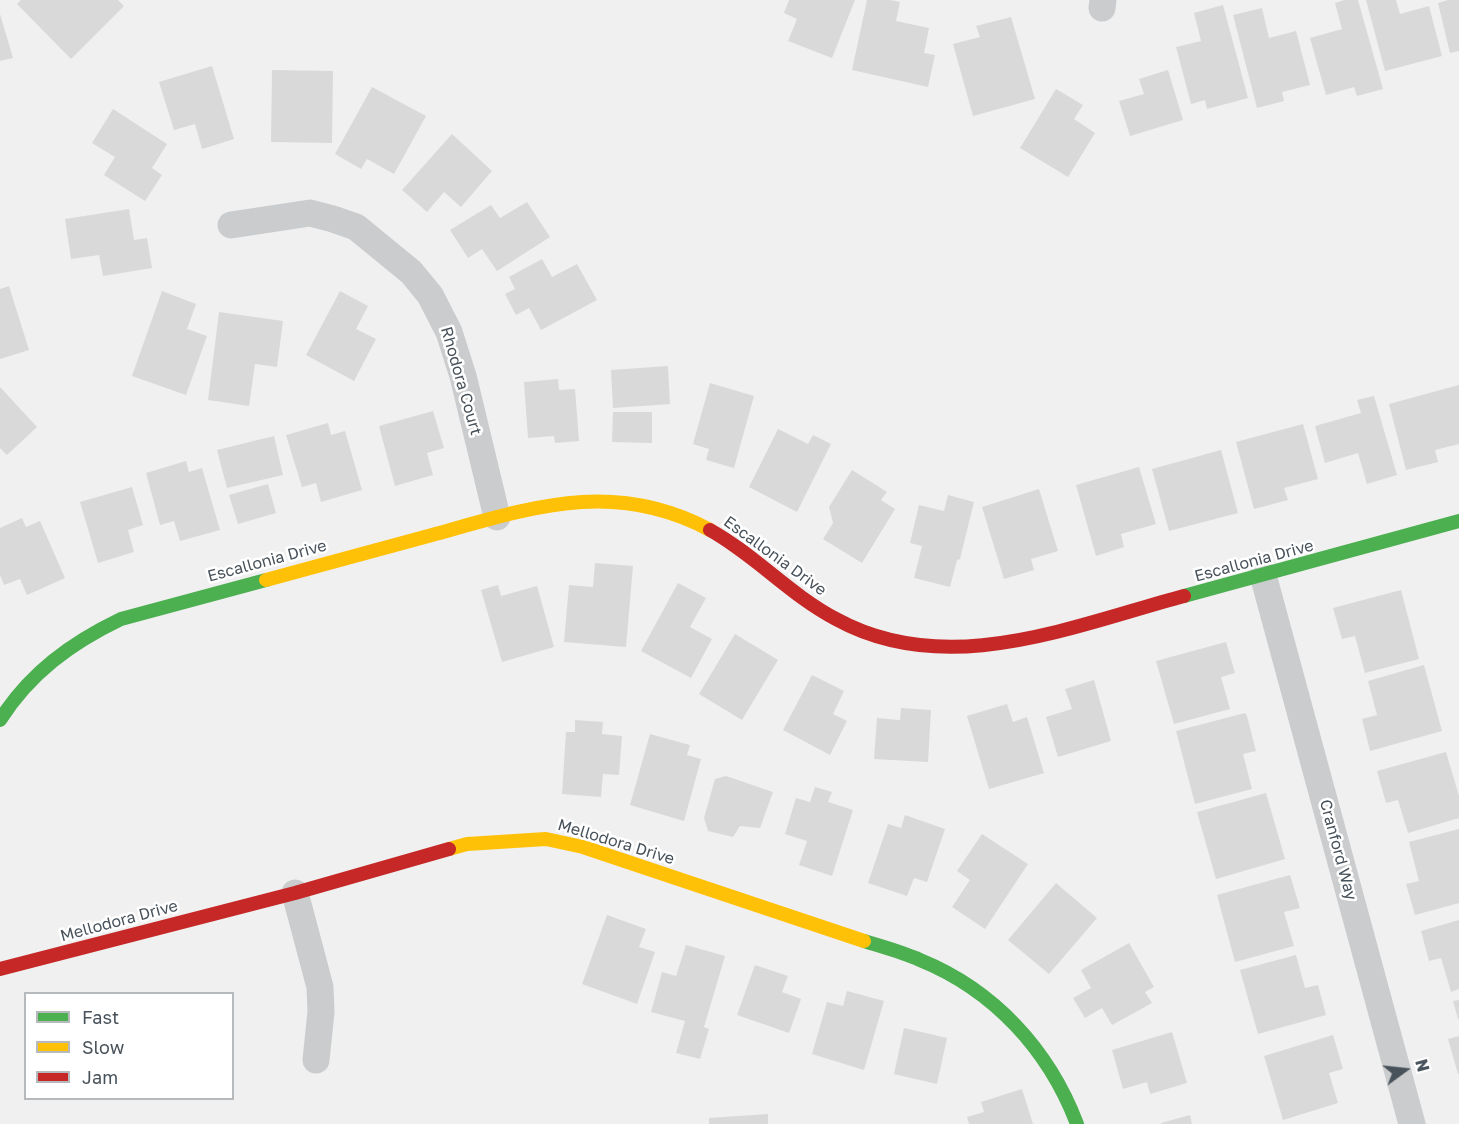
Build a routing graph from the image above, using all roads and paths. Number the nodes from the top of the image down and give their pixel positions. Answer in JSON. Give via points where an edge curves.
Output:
{"nodes":[{"id":1,"x":231,"y":225,"type":"dead end"},
{"id":2,"x":497,"y":517,"type":"junction"},
{"id":3,"x":1459,"y":521,"type":"edge"},
{"id":4,"x":1263,"y":575,"type":"junction"},
{"id":5,"x":0,"y":720,"type":"edge"},
{"id":6,"x":295,"y":893,"type":"junction"},
{"id":7,"x":0,"y":969,"type":"edge"},
{"id":8,"x":316,"y":1060,"type":"dead end"},
{"id":9,"x":1077,"y":1124,"type":"edge"},
{"id":10,"x":1412,"y":1124,"type":"edge"}],
"edges":[{"from":1,"to":2,"type":"street","name":"Rhodora Court","via":[[310,213],[333,219],[356,228],[411,272],[430,295],[450,332]]},
{"from":2,"to":4,"type":"street","name":"Escallonia Drive","via":[[554,503],[593,500],[633,502],[668,510],[734,544],[836,620],[900,642],[953,649],[1000,645]]},
{"from":2,"to":5,"type":"street","name":"Escallonia Drive","via":[[121,619],[82,639],[47,664],[16,696]]},
{"from":3,"to":4,"type":"street","name":"Escallonia Drive"},
{"from":4,"to":10,"type":"street","name":"Cranford Way"},
{"from":6,"to":7,"type":"street","name":"Mellodora Drive"},
{"from":6,"to":8,"type":"street","via":[[320,987]]},
{"from":6,"to":9,"type":"street","name":"Mellodora Drive","via":[[467,844],[546,839],[583,847],[919,959],[953,975],[986,997],[1039,1053],[1060,1085]]}]}
